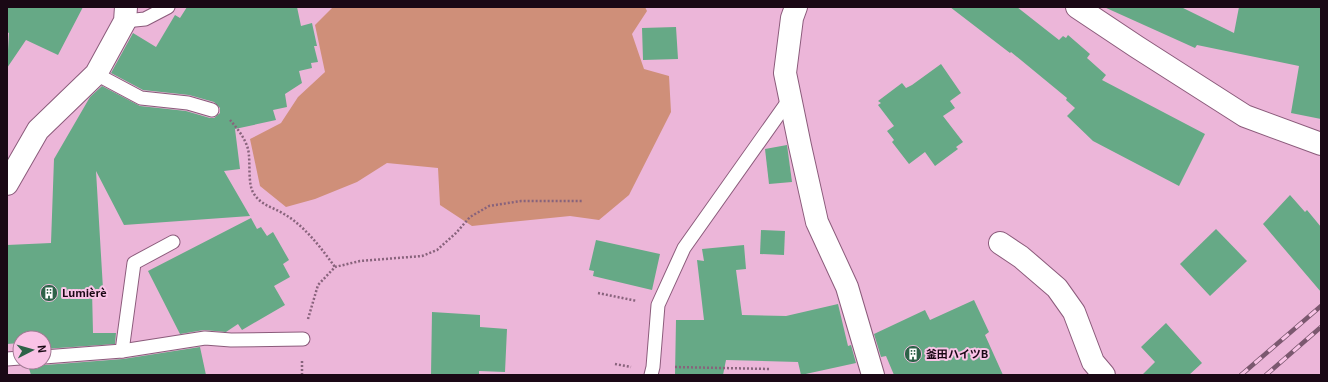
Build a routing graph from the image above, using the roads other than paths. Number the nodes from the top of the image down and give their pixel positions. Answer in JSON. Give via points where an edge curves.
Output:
{"nodes":[{"id":1,"x":168,"y":7,"type":"edge"},
{"id":2,"x":796,"y":7,"type":"edge"},
{"id":3,"x":1077,"y":7,"type":"edge"},
{"id":4,"x":126,"y":14,"type":"edge"},
{"id":5,"x":96,"y":74,"type":"junction"},
{"id":6,"x":791,"y":97,"type":"junction"},
{"id":7,"x":212,"y":110,"type":"road end"},
{"id":8,"x":1321,"y":144,"type":"edge"},
{"id":9,"x":7,"y":184,"type":"edge"},
{"id":10,"x":173,"y":242,"type":"dead end"},
{"id":11,"x":1000,"y":243,"type":"dead end"},
{"id":12,"x":303,"y":339,"type":"dead end"},
{"id":13,"x":122,"y":351,"type":"junction"},
{"id":14,"x":52,"y":356,"type":"edge"},
{"id":15,"x":652,"y":371,"type":"edge"},
{"id":16,"x":873,"y":375,"type":"edge"},
{"id":17,"x":1104,"y":375,"type":"edge"}],
"edges":[{"from":1,"to":4,"type":"lane","via":[[145,19]]},
{"from":2,"to":6,"type":"street","via":[[792,18],[785,73]]},
{"from":3,"to":8,"type":"street","via":[[1245,116]]},
{"from":4,"to":5,"type":"street"},
{"from":5,"to":7,"type":"lane","via":[[141,98],[188,103]]},
{"from":5,"to":9,"type":"street","via":[[38,130]]},
{"from":6,"to":15,"type":"lane","via":[[684,248],[658,305]]},
{"from":6,"to":16,"type":"street","via":[[817,222],[847,287]]},
{"from":10,"to":13,"type":"lane","via":[[134,263]]},
{"from":11,"to":17,"type":"street","via":[[1021,257],[1057,288],[1074,312],[1093,362]]},
{"from":12,"to":13,"type":"lane","via":[[205,338]]},
{"from":13,"to":14,"type":"lane"}]}
